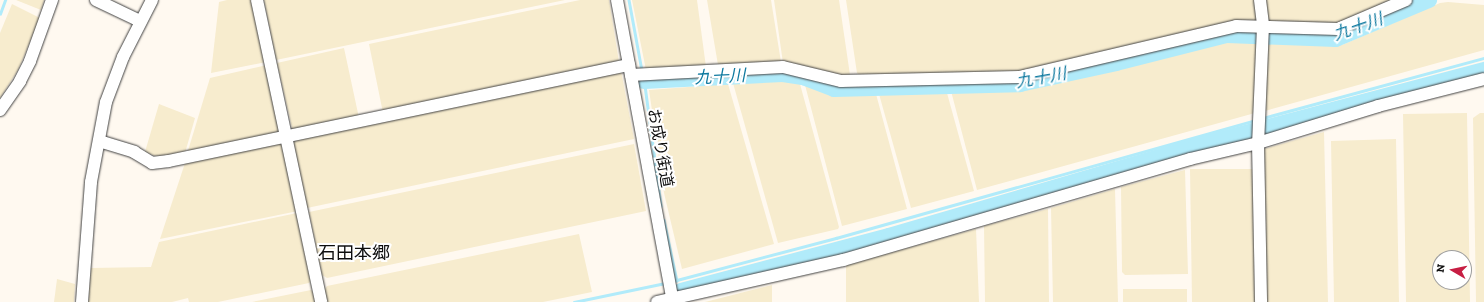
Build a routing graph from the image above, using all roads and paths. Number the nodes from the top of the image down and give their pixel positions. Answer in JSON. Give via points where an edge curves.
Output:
{"nodes":[{"id":1,"x":52,"y":0,"type":"edge"},
{"id":2,"x":96,"y":0,"type":"edge"},
{"id":3,"x":152,"y":0,"type":"edge"},
{"id":4,"x":257,"y":0,"type":"edge"},
{"id":5,"x":617,"y":0,"type":"edge"},
{"id":6,"x":1260,"y":0,"type":"edge"},
{"id":7,"x":1406,"y":0,"type":"edge"},
{"id":8,"x":140,"y":21,"type":"junction"},
{"id":9,"x":1263,"y":26,"type":"junction"},
{"id":10,"x":630,"y":70,"type":"junction"},
{"id":11,"x":1484,"y":79,"type":"edge"},
{"id":12,"x":0,"y":110,"type":"edge"},
{"id":13,"x":286,"y":137,"type":"junction"},
{"id":14,"x":98,"y":141,"type":"junction"},
{"id":15,"x":1258,"y":143,"type":"junction"},
{"id":16,"x":673,"y":301,"type":"edge"},
{"id":17,"x":82,"y":302,"type":"edge"},
{"id":18,"x":322,"y":302,"type":"edge"},
{"id":19,"x":657,"y":302,"type":"edge"},
{"id":20,"x":1261,"y":302,"type":"edge"}],
"edges":[{"from":1,"to":12,"type":"street","via":[[30,61]]},
{"from":2,"to":8,"type":"street"},
{"from":3,"to":8,"type":"street"},
{"from":4,"to":13,"type":"street"},
{"from":5,"to":10,"type":"street","name":"お成り街道"},
{"from":6,"to":9,"type":"street"},
{"from":7,"to":9,"type":"street","via":[[1338,29]]},
{"from":8,"to":14,"type":"street","via":[[113,82]]},
{"from":9,"to":10,"type":"street","via":[[1236,26],[1019,77],[841,81],[801,69],[783,67]]},
{"from":9,"to":15,"type":"street"},
{"from":10,"to":13,"type":"street"},
{"from":10,"to":16,"type":"street","name":"お成り街道"},
{"from":11,"to":15,"type":"street","via":[[1378,106]]},
{"from":13,"to":14,"type":"street","via":[[152,163],[134,152]]},
{"from":13,"to":18,"type":"street"},
{"from":14,"to":17,"type":"street","via":[[90,190]]},
{"from":15,"to":16,"type":"street","via":[[1190,159],[843,260]]},
{"from":15,"to":20,"type":"street"},
{"from":16,"to":19,"type":"street"}]}
